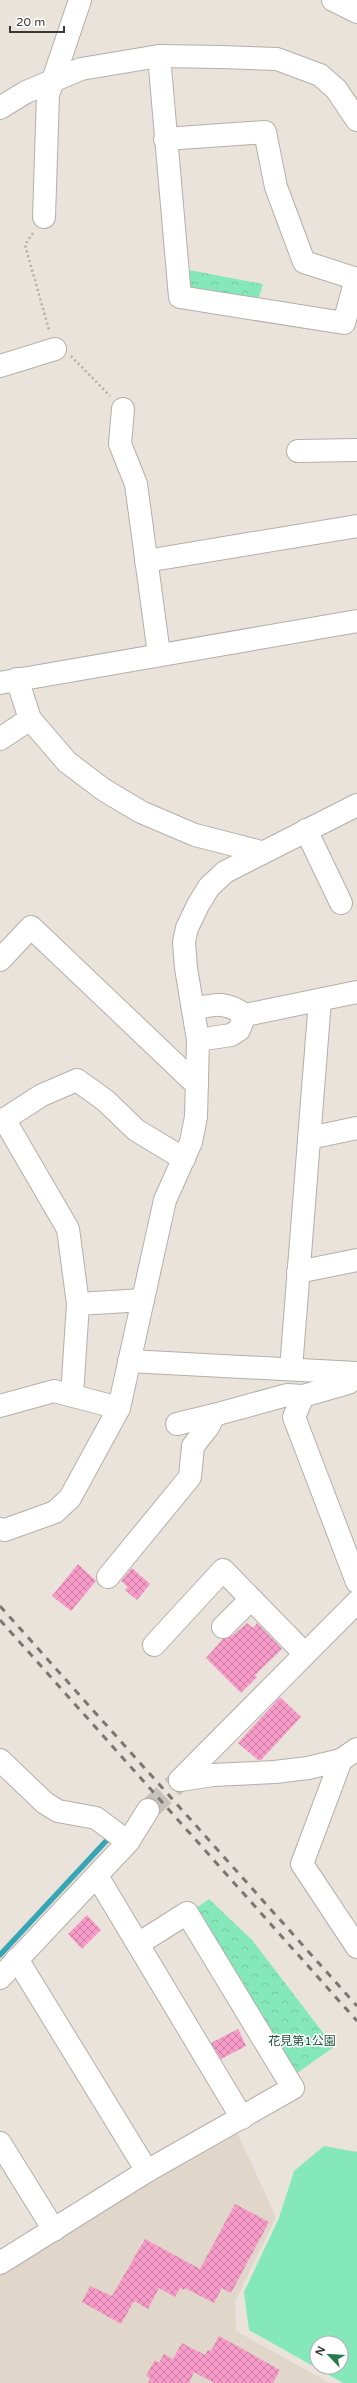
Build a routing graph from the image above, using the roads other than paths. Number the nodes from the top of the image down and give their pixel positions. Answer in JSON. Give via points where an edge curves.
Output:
{"nodes":[{"id":1,"x":80,"y":0,"type":"edge"},
{"id":2,"x":333,"y":0,"type":"edge"},
{"id":3,"x":357,"y":12,"type":"edge"},
{"id":4,"x":158,"y":56,"type":"junction"},
{"id":5,"x":52,"y":81,"type":"junction"},
{"id":6,"x":0,"y":108,"type":"edge"},
{"id":7,"x":357,"y":120,"type":"edge"},
{"id":8,"x":165,"y":139,"type":"junction"},
{"id":9,"x":44,"y":217,"type":"road end"},
{"id":10,"x":356,"y":279,"type":"edge"},
{"id":11,"x":54,"y":349,"type":"road end"},
{"id":12,"x":0,"y":366,"type":"edge"},
{"id":13,"x":123,"y":409,"type":"road end"},
{"id":14,"x":357,"y":450,"type":"edge"},
{"id":15,"x":298,"y":451,"type":"dead end"},
{"id":16,"x":357,"y":526,"type":"edge"},
{"id":17,"x":146,"y":561,"type":"junction"},
{"id":18,"x":357,"y":621,"type":"edge"},
{"id":19,"x":159,"y":654,"type":"junction"},
{"id":20,"x":9,"y":681,"type":"edge"},
{"id":21,"x":30,"y":719,"type":"junction"},
{"id":22,"x":0,"y":739,"type":"edge"},
{"id":23,"x":357,"y":805,"type":"edge"},
{"id":24,"x":306,"y":830,"type":"junction"},
{"id":25,"x":261,"y":852,"type":"junction"},
{"id":26,"x":341,"y":903,"type":"dead end"},
{"id":27,"x":0,"y":960,"type":"edge"},
{"id":28,"x":357,"y":992,"type":"edge"},
{"id":29,"x":320,"y":1000,"type":"junction"},
{"id":30,"x":193,"y":1009,"type":"junction"},
{"id":31,"x":245,"y":1015,"type":"junction"},
{"id":32,"x":198,"y":1040,"type":"junction"},
{"id":33,"x":197,"y":1085,"type":"junction"},
{"id":34,"x":2,"y":1121,"type":"edge"},
{"id":35,"x":357,"y":1128,"type":"edge"},
{"id":36,"x":309,"y":1138,"type":"junction"},
{"id":37,"x":184,"y":1159,"type":"junction"},
{"id":38,"x":357,"y":1260,"type":"edge"},
{"id":39,"x":298,"y":1272,"type":"junction"},
{"id":40,"x":143,"y":1300,"type":"junction"},
{"id":41,"x":78,"y":1304,"type":"junction"},
{"id":42,"x":129,"y":1361,"type":"junction"},
{"id":43,"x":291,"y":1369,"type":"junction"},
{"id":44,"x":357,"y":1373,"type":"edge"},
{"id":45,"x":357,"y":1376,"type":"edge"},
{"id":46,"x":72,"y":1395,"type":"junction"},
{"id":47,"x":303,"y":1396,"type":"junction"},
{"id":48,"x":0,"y":1406,"type":"edge"},
{"id":49,"x":120,"y":1408,"type":"junction"},
{"id":50,"x":214,"y":1415,"type":"junction"},
{"id":51,"x":177,"y":1424,"type":"dead end"},
{"id":52,"x":0,"y":1529,"type":"edge"},
{"id":53,"x":108,"y":1577,"type":"dead end"},
{"id":54,"x":356,"y":1578,"type":"edge"},
{"id":55,"x":251,"y":1599,"type":"junction"},
{"id":56,"x":357,"y":1602,"type":"edge"},
{"id":57,"x":223,"y":1627,"type":"dead end"},
{"id":58,"x":154,"y":1645,"type":"dead end"},
{"id":59,"x":305,"y":1654,"type":"junction"},
{"id":60,"x":352,"y":1759,"type":"edge"},
{"id":61,"x":0,"y":1760,"type":"edge"},
{"id":62,"x":148,"y":1810,"type":"tunnel mouth"},
{"id":63,"x":128,"y":1842,"type":"junction"},
{"id":64,"x":97,"y":1876,"type":"junction"},
{"id":65,"x":138,"y":1944,"type":"junction"},
{"id":66,"x":357,"y":1947,"type":"edge"},
{"id":67,"x":17,"y":1959,"type":"junction"},
{"id":68,"x":0,"y":1978,"type":"edge"},
{"id":69,"x":242,"y":2118,"type":"junction"},
{"id":70,"x":0,"y":2143,"type":"edge"},
{"id":71,"x":147,"y":2172,"type":"junction"},
{"id":72,"x":54,"y":2230,"type":"junction"},
{"id":73,"x":0,"y":2262,"type":"edge"}],
"edges":[{"from":1,"to":5,"type":"street"},
{"from":2,"to":3,"type":"street"},
{"from":4,"to":5,"type":"street","via":[[81,69]]},
{"from":4,"to":7,"type":"street","via":[[277,59],[296,65],[320,75],[336,89]]},
{"from":4,"to":8,"type":"street"},
{"from":5,"to":6,"type":"street"},
{"from":5,"to":9,"type":"street","via":[[48,95]]},
{"from":8,"to":10,"type":"street","via":[[265,132],[276,187],[304,262]]},
{"from":8,"to":10,"type":"street","via":[[180,297],[344,324]]},
{"from":11,"to":12,"type":"street"},
{"from":13,"to":17,"type":"street","via":[[120,444],[136,484]]},
{"from":14,"to":15,"type":"street"},
{"from":16,"to":17,"type":"street"},
{"from":17,"to":19,"type":"street"},
{"from":18,"to":19,"type":"street"},
{"from":19,"to":20,"type":"street"},
{"from":20,"to":21,"type":"street"},
{"from":21,"to":22,"type":"street"},
{"from":21,"to":25,"type":"street","via":[[67,762],[104,790],[140,812],[195,835]]},
{"from":23,"to":24,"type":"street"},
{"from":24,"to":25,"type":"street"},
{"from":24,"to":26,"type":"street"},
{"from":25,"to":30,"type":"street","via":[[225,872],[209,887],[187,928],[184,949]]},
{"from":27,"to":33,"type":"street","via":[[31,926]]},
{"from":28,"to":29,"type":"street"},
{"from":29,"to":31,"type":"street"},
{"from":29,"to":36,"type":"street"},
{"from":30,"to":31,"type":"street","via":[[223,1004],[232,1006]]},
{"from":30,"to":32,"type":"street"},
{"from":31,"to":32,"type":"street","via":[[239,1030],[231,1035]]},
{"from":32,"to":33,"type":"street"},
{"from":33,"to":37,"type":"street","via":[[192,1142]]},
{"from":34,"to":37,"type":"street","via":[[42,1095],[77,1080],[136,1130]]},
{"from":34,"to":41,"type":"street","via":[[68,1229]]},
{"from":35,"to":36,"type":"street"},
{"from":36,"to":39,"type":"street"},
{"from":37,"to":40,"type":"street","via":[[165,1200]]},
{"from":38,"to":39,"type":"street"},
{"from":39,"to":43,"type":"street"},
{"from":40,"to":41,"type":"street"},
{"from":40,"to":42,"type":"street"},
{"from":41,"to":46,"type":"street"},
{"from":42,"to":43,"type":"street"},
{"from":42,"to":49,"type":"street"},
{"from":43,"to":44,"type":"street"},
{"from":45,"to":47,"type":"street","via":[[348,1383]]},
{"from":46,"to":48,"type":"street","via":[[54,1391]]},
{"from":46,"to":49,"type":"street"},
{"from":47,"to":50,"type":"street","via":[[287,1395]]},
{"from":47,"to":54,"type":"street","via":[[294,1417]]},
{"from":49,"to":52,"type":"street","via":[[70,1498],[55,1512],[5,1530]]},
{"from":50,"to":51,"type":"street"},
{"from":50,"to":53,"type":"street","via":[[193,1446],[190,1477]]},
{"from":55,"to":57,"type":"street"},
{"from":55,"to":58,"type":"street","via":[[222,1570]]},
{"from":55,"to":59,"type":"street"},
{"from":56,"to":59,"type":"street"},
{"from":59,"to":60,"type":"street","via":[[180,1780],[213,1775],[275,1772]]},
{"from":60,"to":66,"type":"street","via":[[302,1864]]},
{"from":61,"to":63,"type":"street","via":[[58,1811],[96,1818]]},
{"from":62,"to":63,"type":"street"},
{"from":63,"to":64,"type":"street"},
{"from":64,"to":65,"type":"street"},
{"from":64,"to":67,"type":"street"},
{"from":65,"to":69,"type":"street"},
{"from":65,"to":69,"type":"street","via":[[187,1913],[293,2088]]},
{"from":67,"to":68,"type":"street"},
{"from":67,"to":71,"type":"street"},
{"from":69,"to":71,"type":"street"},
{"from":70,"to":72,"type":"street"},
{"from":71,"to":72,"type":"street"},
{"from":72,"to":73,"type":"street"}]}
